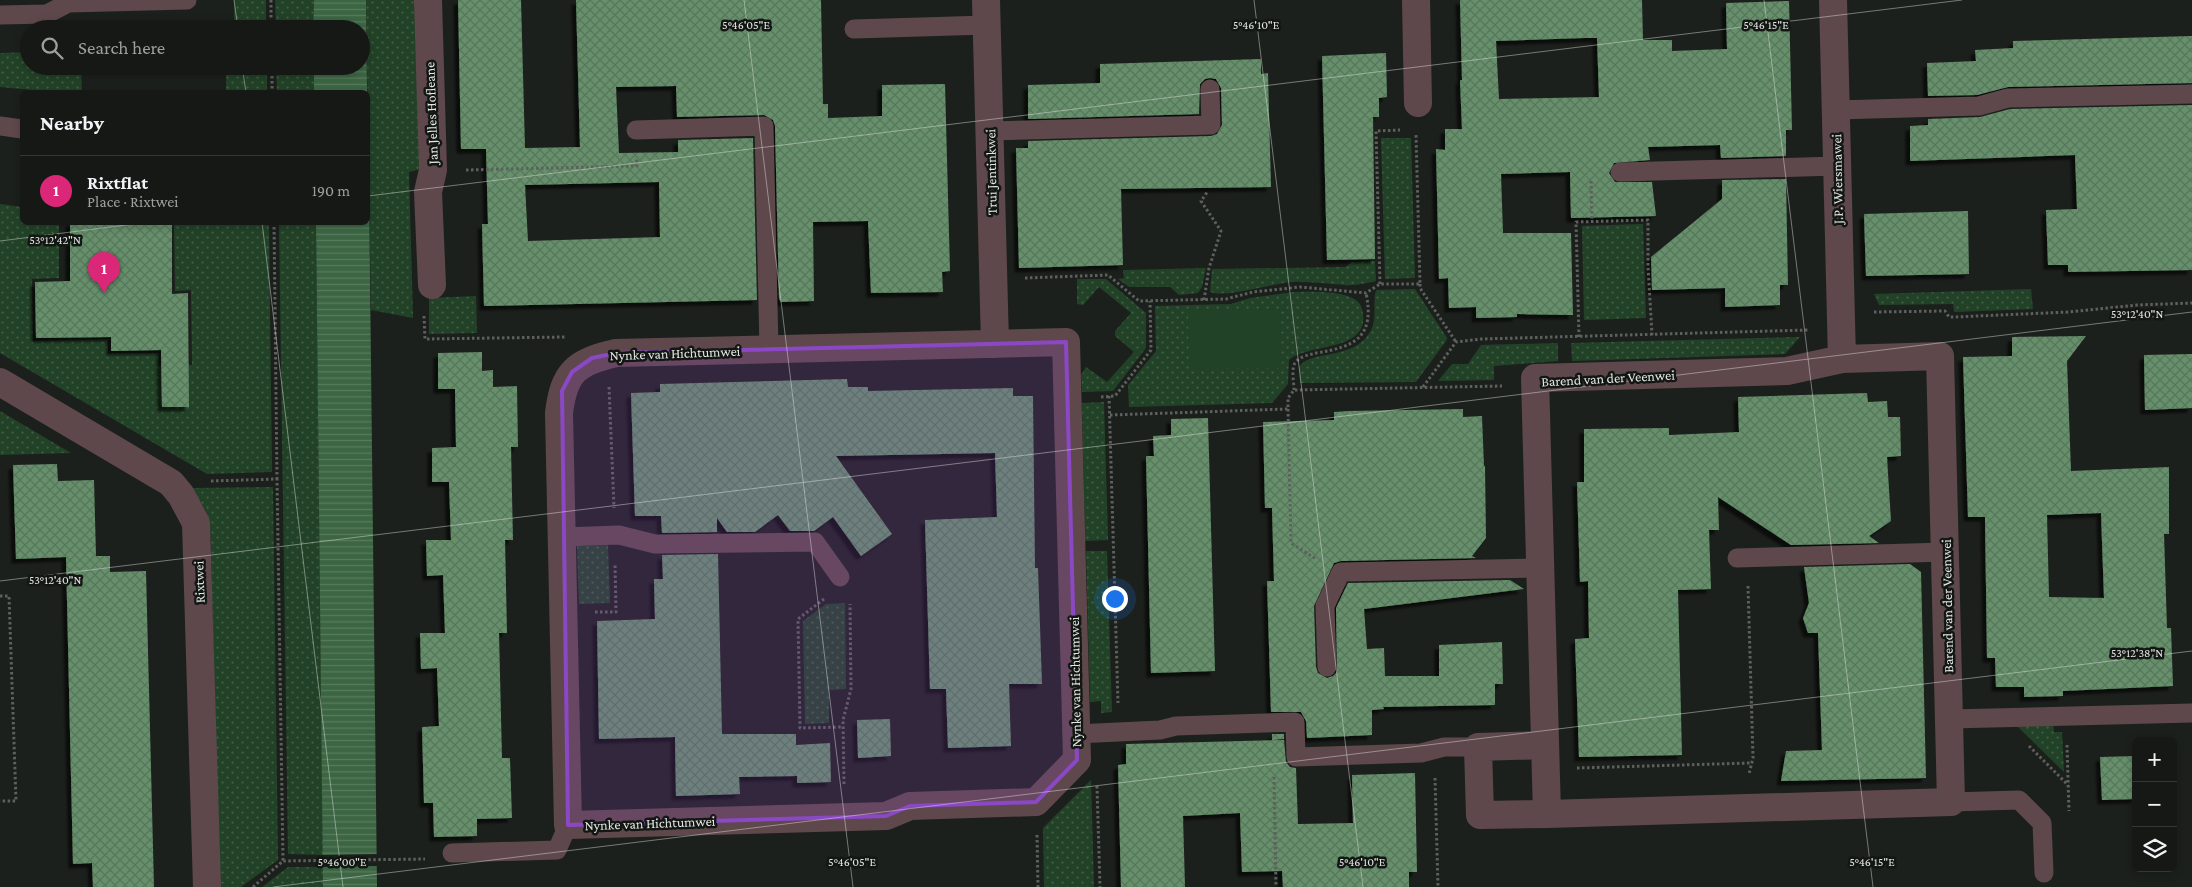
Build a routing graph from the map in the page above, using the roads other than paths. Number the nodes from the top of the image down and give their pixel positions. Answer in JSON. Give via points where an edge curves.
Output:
{"nodes":[{"id":1,"x":187,"y":0,"type":"edge"},
{"id":2,"x":428,"y":0,"type":"edge"},
{"id":3,"x":1416,"y":0,"type":"edge"},
{"id":4,"x":1833,"y":0,"type":"edge"},
{"id":5,"x":987,"y":12,"type":"edge"},
{"id":6,"x":0,"y":15,"type":"edge"},
{"id":7,"x":854,"y":29,"type":"dead end"},
{"id":8,"x":1210,"y":89,"type":"dead end"},
{"id":9,"x":2192,"y":94,"type":"edge"},
{"id":10,"x":1418,"y":103,"type":"dead end"},
{"id":11,"x":1836,"y":110,"type":"junction"},
{"id":12,"x":0,"y":126,"type":"edge"},
{"id":13,"x":20,"y":129,"type":"edge"},
{"id":14,"x":636,"y":130,"type":"road end"},
{"id":15,"x":990,"y":131,"type":"junction"},
{"id":16,"x":1837,"y":166,"type":"junction"},
{"id":17,"x":1620,"y":172,"type":"dead end"},
{"id":18,"x":432,"y":285,"type":"road end"},
{"id":19,"x":995,"y":344,"type":"junction"},
{"id":20,"x":769,"y":349,"type":"junction"},
{"id":21,"x":1842,"y":359,"type":"junction"},
{"id":22,"x":0,"y":382,"type":"edge"},
{"id":23,"x":563,"y":537,"type":"junction"},
{"id":24,"x":1946,"y":552,"type":"junction"},
{"id":25,"x":1737,"y":558,"type":"dead end"},
{"id":26,"x":1541,"y":568,"type":"junction"},
{"id":27,"x":840,"y":577,"type":"dead end"},
{"id":28,"x":1327,"y":667,"type":"dead end"},
{"id":29,"x":2192,"y":713,"type":"edge"},
{"id":30,"x":1950,"y":719,"type":"junction"},
{"id":31,"x":1086,"y":734,"type":"junction"},
{"id":32,"x":1478,"y":747,"type":"junction"},
{"id":33,"x":1546,"y":757,"type":"junction"},
{"id":34,"x":1951,"y":802,"type":"junction"},
{"id":35,"x":1547,"y":814,"type":"junction"},
{"id":36,"x":568,"y":825,"type":"junction"},
{"id":37,"x":452,"y":853,"type":"road end"},
{"id":38,"x":2044,"y":873,"type":"dead end"},
{"id":39,"x":207,"y":887,"type":"edge"}],
"edges":[{"from":1,"to":6,"type":"lane","via":[[68,3],[47,14]]},
{"from":2,"to":18,"type":"street","name":"Jan Jelles Hofleane","via":[[433,170],[428,192]]},
{"from":3,"to":10,"type":"street"},
{"from":4,"to":11,"type":"street","name":"J.P. Wiersmawei"},
{"from":5,"to":7,"type":"lane"},
{"from":5,"to":15,"type":"street","name":"Trui Jentinkwei"},
{"from":8,"to":15,"type":"lane","via":[[1211,125]]},
{"from":9,"to":11,"type":"lane","via":[[2008,98],[1979,106]]},
{"from":11,"to":16,"type":"street","name":"J.P. Wiersmawei"},
{"from":12,"to":13,"type":"lane"},
{"from":14,"to":20,"type":"lane","via":[[764,126]]},
{"from":15,"to":19,"type":"street","name":"Trui Jentinkwei"},
{"from":16,"to":17,"type":"lane"},
{"from":16,"to":21,"type":"street","name":"J.P. Wiersmawei"},
{"from":19,"to":20,"type":"street","name":"Nynke van Hichtumwei"},
{"from":19,"to":31,"type":"street","name":"Nynke van Hichtumwei","via":[[1066,342]]},
{"from":20,"to":23,"type":"street","name":"Nynke van Hichtumwei","via":[[616,353],[592,358],[572,372],[562,391],[560,413]]},
{"from":21,"to":24,"type":"street","name":"Barend van der Veenwei","via":[[1940,356]]},
{"from":21,"to":26,"type":"street","name":"Barend van der Veenwei","via":[[1787,371],[1535,378]]},
{"from":22,"to":39,"type":"street","name":"Rixtwei","via":[[171,483],[196,523]]},
{"from":23,"to":27,"type":"lane","via":[[619,536],[655,544],[816,542]]},
{"from":23,"to":36,"type":"street","name":"Nynke van Hichtumwei"},
{"from":24,"to":25,"type":"lane"},
{"from":24,"to":30,"type":"street","name":"Barend van der Veenwei"},
{"from":26,"to":28,"type":"lane","via":[[1341,572],[1325,606]]},
{"from":26,"to":33,"type":"street","name":"Barend van der Veenwei"},
{"from":29,"to":30,"type":"lane"},
{"from":30,"to":34,"type":"street","name":"Barend van der Veenwei"},
{"from":31,"to":32,"type":"lane","via":[[1160,730],[1176,726],[1295,722],[1296,757],[1421,753],[1444,747]]},
{"from":31,"to":36,"type":"street","name":"Nynke van Hichtumwei","via":[[1076,760],[1036,802],[910,806],[886,816]]},
{"from":32,"to":33,"type":"street"},
{"from":32,"to":35,"type":"street","via":[[1480,815]]},
{"from":33,"to":35,"type":"street","name":"Barend van der Veenwei"},
{"from":34,"to":35,"type":"street"},
{"from":34,"to":38,"type":"lane","via":[[2019,800],[2042,823]]},
{"from":36,"to":37,"type":"lane","via":[[557,850]]}]}
